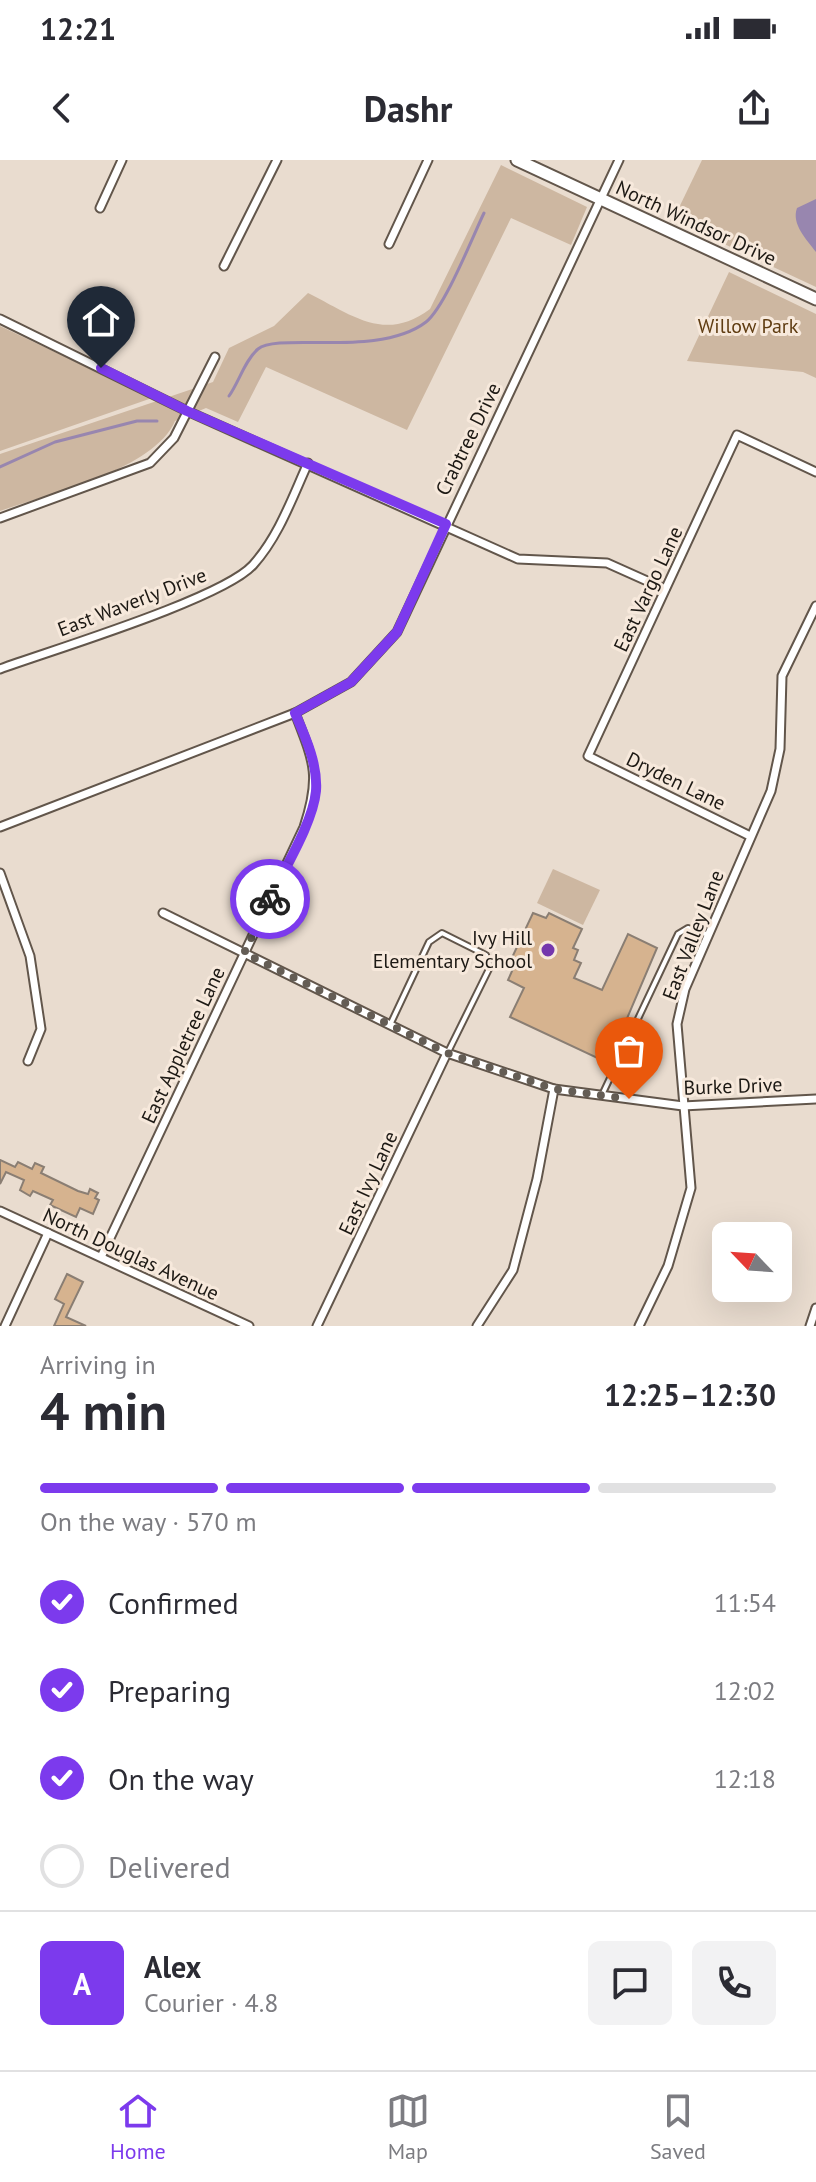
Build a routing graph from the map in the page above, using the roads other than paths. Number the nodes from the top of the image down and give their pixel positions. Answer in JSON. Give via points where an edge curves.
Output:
{"nodes":[{"id":1,"x":122,"y":160,"type":"edge"},
{"id":2,"x":277,"y":160,"type":"edge"},
{"id":3,"x":428,"y":160,"type":"edge"},
{"id":4,"x":517,"y":160,"type":"edge"},
{"id":5,"x":619,"y":160,"type":"edge"},
{"id":6,"x":601,"y":199,"type":"junction"},
{"id":7,"x":100,"y":208,"type":"dead end"},
{"id":8,"x":389,"y":244,"type":"dead end"},
{"id":9,"x":224,"y":266,"type":"dead end"},
{"id":10,"x":816,"y":299,"type":"edge"},
{"id":11,"x":0,"y":319,"type":"edge"},
{"id":12,"x":215,"y":357,"type":"dead end"},
{"id":13,"x":187,"y":411,"type":"junction"},
{"id":14,"x":308,"y":463,"type":"junction"},
{"id":15,"x":816,"y":472,"type":"edge"},
{"id":16,"x":0,"y":518,"type":"edge"},
{"id":17,"x":446,"y":524,"type":"junction"},
{"id":18,"x":665,"y":589,"type":"junction"},
{"id":19,"x":816,"y":606,"type":"edge"},
{"id":20,"x":0,"y":669,"type":"edge"},
{"id":21,"x":295,"y":713,"type":"junction"},
{"id":22,"x":588,"y":756,"type":"joint"},
{"id":23,"x":0,"y":827,"type":"edge"},
{"id":24,"x":750,"y":836,"type":"junction"},
{"id":25,"x":0,"y":873,"type":"edge"},
{"id":26,"x":163,"y":913,"type":"dead end"},
{"id":27,"x":706,"y":934,"type":"junction"},
{"id":28,"x":244,"y":953,"type":"junction"},
{"id":29,"x":390,"y":1025,"type":"junction"},
{"id":30,"x":447,"y":1053,"type":"junction"},
{"id":31,"x":28,"y":1061,"type":"dead end"},
{"id":32,"x":554,"y":1089,"type":"junction"},
{"id":33,"x":602,"y":1095,"type":"junction"},
{"id":34,"x":816,"y":1099,"type":"edge"},
{"id":35,"x":683,"y":1106,"type":"junction"},
{"id":36,"x":0,"y":1211,"type":"edge"},
{"id":37,"x":48,"y":1233,"type":"junction"},
{"id":38,"x":102,"y":1255,"type":"junction"},
{"id":39,"x":816,"y":1308,"type":"edge"},
{"id":40,"x":5,"y":1326,"type":"edge"},
{"id":41,"x":249,"y":1326,"type":"edge"},
{"id":42,"x":317,"y":1326,"type":"edge"},
{"id":43,"x":477,"y":1326,"type":"edge"},
{"id":44,"x":639,"y":1326,"type":"edge"},
{"id":45,"x":807,"y":1326,"type":"edge"}],
"edges":[{"from":1,"to":7,"type":"street"},
{"from":2,"to":9,"type":"street"},
{"from":3,"to":8,"type":"street"},
{"from":4,"to":6,"type":"main road","name":"North Windsor Drive"},
{"from":5,"to":6,"type":"street","name":"Crabtree Drive"},
{"from":6,"to":10,"type":"main road","name":"North Windsor Drive"},
{"from":6,"to":17,"type":"street","name":"Crabtree Drive"},
{"from":11,"to":13,"type":"street"},
{"from":12,"to":13,"type":"street"},
{"from":13,"to":14,"type":"street"},
{"from":13,"to":16,"type":"street","via":[[174,438],[150,463]]},
{"from":14,"to":17,"type":"street"},
{"from":14,"to":20,"type":"street","name":"East Waverly Drive","via":[[276,534],[251,567],[211,592]]},
{"from":15,"to":18,"type":"street","name":"East Vargo Lane","via":[[737,435]]},
{"from":17,"to":18,"type":"street","via":[[518,559],[607,563]]},
{"from":17,"to":21,"type":"street","name":"Crabtree Drive","via":[[397,632],[351,682]]},
{"from":18,"to":22,"type":"street","name":"East Vargo Lane"},
{"from":19,"to":24,"type":"street","name":"East Valley Lane","via":[[782,676],[780,749],[771,791]]},
{"from":21,"to":23,"type":"street","name":"Crabtree Drive"},
{"from":21,"to":28,"type":"street","name":"East Appletree Lane","via":[[311,752],[316,791]]},
{"from":22,"to":24,"type":"street","name":"Dryden Lane"},
{"from":24,"to":27,"type":"street","name":"East Valley Lane"},
{"from":25,"to":31,"type":"street","via":[[30,956],[41,1029]]},
{"from":26,"to":28,"type":"street","name":"Burke Drive"},
{"from":27,"to":33,"type":"lane","via":[[688,928],[678,934]]},
{"from":27,"to":35,"type":"street","name":"East Valley Lane","via":[[677,1024]]},
{"from":28,"to":29,"type":"street","name":"Burke Drive"},
{"from":28,"to":38,"type":"street","name":"East Appletree Lane"},
{"from":29,"to":30,"type":"street","name":"Burke Drive"},
{"from":29,"to":30,"type":"lane","via":[[428,945],[442,933],[489,959],[490,967]]},
{"from":30,"to":32,"type":"street","name":"Burke Drive"},
{"from":30,"to":42,"type":"street","name":"East Ivy Lane"},
{"from":32,"to":33,"type":"street","name":"Burke Drive"},
{"from":32,"to":43,"type":"street","via":[[513,1270]]},
{"from":33,"to":35,"type":"street","name":"Burke Drive"},
{"from":34,"to":35,"type":"street","name":"Burke Drive"},
{"from":35,"to":44,"type":"street","name":"East Valley Lane","via":[[691,1188],[668,1266]]},
{"from":36,"to":37,"type":"street","name":"North Douglas Avenue"},
{"from":37,"to":38,"type":"street","name":"North Douglas Avenue"},
{"from":37,"to":40,"type":"street"},
{"from":38,"to":41,"type":"street","name":"North Douglas Avenue"},
{"from":39,"to":45,"type":"street"}]}
